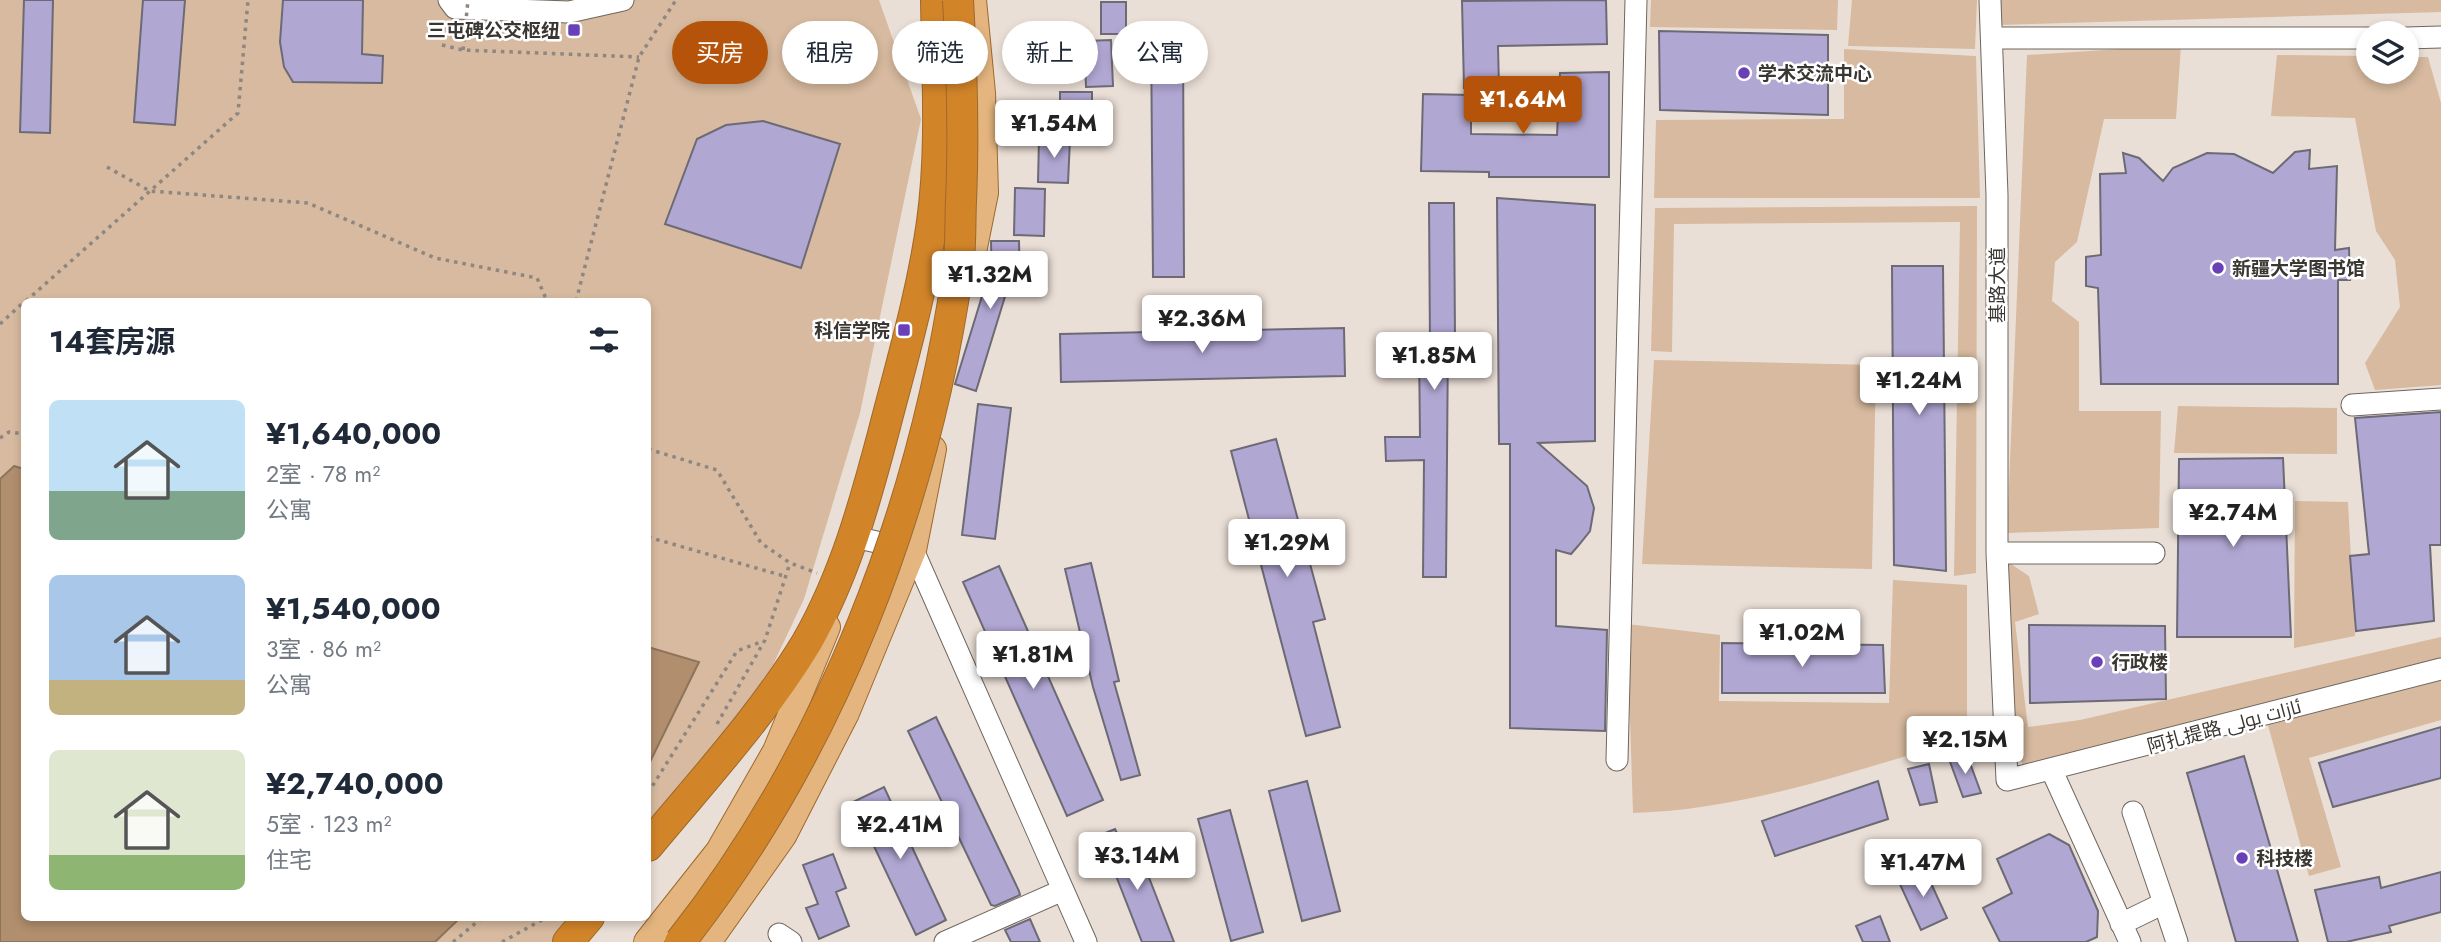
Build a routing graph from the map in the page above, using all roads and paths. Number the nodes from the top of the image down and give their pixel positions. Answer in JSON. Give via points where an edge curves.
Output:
{"nodes":[{"id":1,"x":248,"y":0,"type":"edge"},
{"id":2,"x":449,"y":0,"type":"edge"},
{"id":3,"x":468,"y":0,"type":"edge"},
{"id":4,"x":622,"y":0,"type":"edge"},
{"id":5,"x":676,"y":0,"type":"edge"},
{"id":6,"x":936,"y":0,"type":"edge"},
{"id":7,"x":942,"y":0,"type":"edge"},
{"id":8,"x":958,"y":0,"type":"edge"},
{"id":9,"x":973,"y":0,"type":"edge"},
{"id":10,"x":1636,"y":0,"type":"edge"},
{"id":11,"x":1990,"y":0,"type":"edge"},
{"id":12,"x":1992,"y":38,"type":"junction"},
{"id":13,"x":2356,"y":38,"type":"edge"},
{"id":14,"x":2419,"y":38,"type":"edge"},
{"id":15,"x":2440,"y":39,"type":"edge"},
{"id":16,"x":442,"y":45,"type":"dead end"},
{"id":17,"x":463,"y":50,"type":"junction"},
{"id":18,"x":639,"y":57,"type":"junction"},
{"id":19,"x":107,"y":167,"type":"dead end"},
{"id":20,"x":150,"y":191,"type":"junction"},
{"id":21,"x":30,"y":298,"type":"edge"},
{"id":22,"x":546,"y":298,"type":"edge"},
{"id":23,"x":577,"y":298,"type":"edge"},
{"id":24,"x":21,"y":306,"type":"edge"},
{"id":25,"x":0,"y":324,"type":"edge"},
{"id":26,"x":2441,"y":399,"type":"edge"},
{"id":27,"x":2352,"y":405,"type":"dead end"},
{"id":28,"x":21,"y":434,"type":"edge"},
{"id":29,"x":0,"y":438,"type":"edge"},
{"id":30,"x":651,"y":450,"type":"edge"},
{"id":31,"x":651,"y":538,"type":"edge"},
{"id":32,"x":863,"y":538,"type":"junction"},
{"id":33,"x":913,"y":550,"type":"junction"},
{"id":34,"x":1997,"y":553,"type":"junction"},
{"id":35,"x":2154,"y":553,"type":"dead end"},
{"id":36,"x":790,"y":562,"type":"junction"},
{"id":37,"x":820,"y":574,"type":"dead end"},
{"id":38,"x":784,"y":576,"type":"junction"},
{"id":39,"x":765,"y":640,"type":"junction"},
{"id":40,"x":2441,"y":669,"type":"edge"},
{"id":41,"x":711,"y":735,"type":"dead end"},
{"id":42,"x":1617,"y":760,"type":"dead end"},
{"id":43,"x":2052,"y":771,"type":"junction"},
{"id":44,"x":2007,"y":780,"type":"joint"},
{"id":45,"x":651,"y":788,"type":"edge"},
{"id":46,"x":2133,"y":812,"type":"dead end"},
{"id":47,"x":651,"y":842,"type":"edge"},
{"id":48,"x":1063,"y":890,"type":"junction"},
{"id":49,"x":2164,"y":904,"type":"junction"},
{"id":50,"x":478,"y":921,"type":"edge"},
{"id":51,"x":540,"y":921,"type":"edge"},
{"id":52,"x":586,"y":921,"type":"edge"},
{"id":53,"x":2125,"y":933,"type":"edge"},
{"id":54,"x":453,"y":942,"type":"edge"},
{"id":55,"x":502,"y":942,"type":"edge"},
{"id":56,"x":568,"y":942,"type":"edge"},
{"id":57,"x":648,"y":942,"type":"edge"},
{"id":58,"x":680,"y":942,"type":"edge"},
{"id":59,"x":708,"y":942,"type":"edge"},
{"id":60,"x":945,"y":942,"type":"edge"},
{"id":61,"x":1086,"y":942,"type":"edge"},
{"id":62,"x":2177,"y":942,"type":"edge"}],
"edges":[{"from":1,"to":20,"type":"path","via":[[237,113]]},
{"from":2,"to":4,"type":"street","via":[[455,8],[569,12]]},
{"from":3,"to":17,"type":"path","bridge":true},
{"from":5,"to":18,"type":"path"},
{"from":6,"to":47,"type":"highway","via":[[937,144],[932,221],[909,336],[840,577],[776,688]]},
{"from":7,"to":32,"type":"main road","via":[[952,202]]},
{"from":8,"to":58,"type":"highway","bridge":true,"via":[[965,114],[958,268],[925,434],[865,622],[816,731],[762,823]]},
{"from":9,"to":33,"type":"main road","via":[[985,192]]},
{"from":10,"to":42,"type":"street"},
{"from":11,"to":12,"type":"street","name":"基路大道"},
{"from":12,"to":13,"type":"street"},
{"from":12,"to":34,"type":"street","name":"基路大道"},
{"from":14,"to":15,"type":"street"},
{"from":16,"to":17,"type":"path"},
{"from":17,"to":18,"type":"path"},
{"from":18,"to":23,"type":"path"},
{"from":19,"to":20,"type":"path"},
{"from":20,"to":21,"type":"path"},
{"from":20,"to":22,"type":"path","via":[[308,203],[435,258],[537,278]]},
{"from":24,"to":25,"type":"path"},
{"from":26,"to":27,"type":"street"},
{"from":28,"to":29,"type":"path","via":[[9,432]]},
{"from":30,"to":36,"type":"path","via":[[717,470],[761,544]]},
{"from":31,"to":38,"type":"path"},
{"from":32,"to":33,"type":"street"},
{"from":32,"to":57,"type":"main road","via":[[776,751],[719,851]]},
{"from":33,"to":48,"type":"street"},
{"from":33,"to":59,"type":"main road","via":[[846,713],[783,836]]},
{"from":34,"to":35,"type":"street"},
{"from":34,"to":44,"type":"street","name":"基路大道"},
{"from":36,"to":37,"type":"path"},
{"from":36,"to":38,"type":"path"},
{"from":38,"to":39,"type":"path"},
{"from":39,"to":41,"type":"path"},
{"from":39,"to":45,"type":"path","via":[[737,651]]},
{"from":40,"to":43,"type":"street","name":"阿扎提路 ئازات يولى"},
{"from":43,"to":44,"type":"street","name":"阿扎提路 ئازات يولى"},
{"from":43,"to":53,"type":"street"},
{"from":46,"to":49,"type":"street"},
{"from":48,"to":60,"type":"street"},
{"from":48,"to":61,"type":"street"},
{"from":49,"to":53,"type":"street"},
{"from":49,"to":62,"type":"street"},
{"from":50,"to":54,"type":"path"},
{"from":51,"to":55,"type":"path"},
{"from":52,"to":56,"type":"highway"}]}
